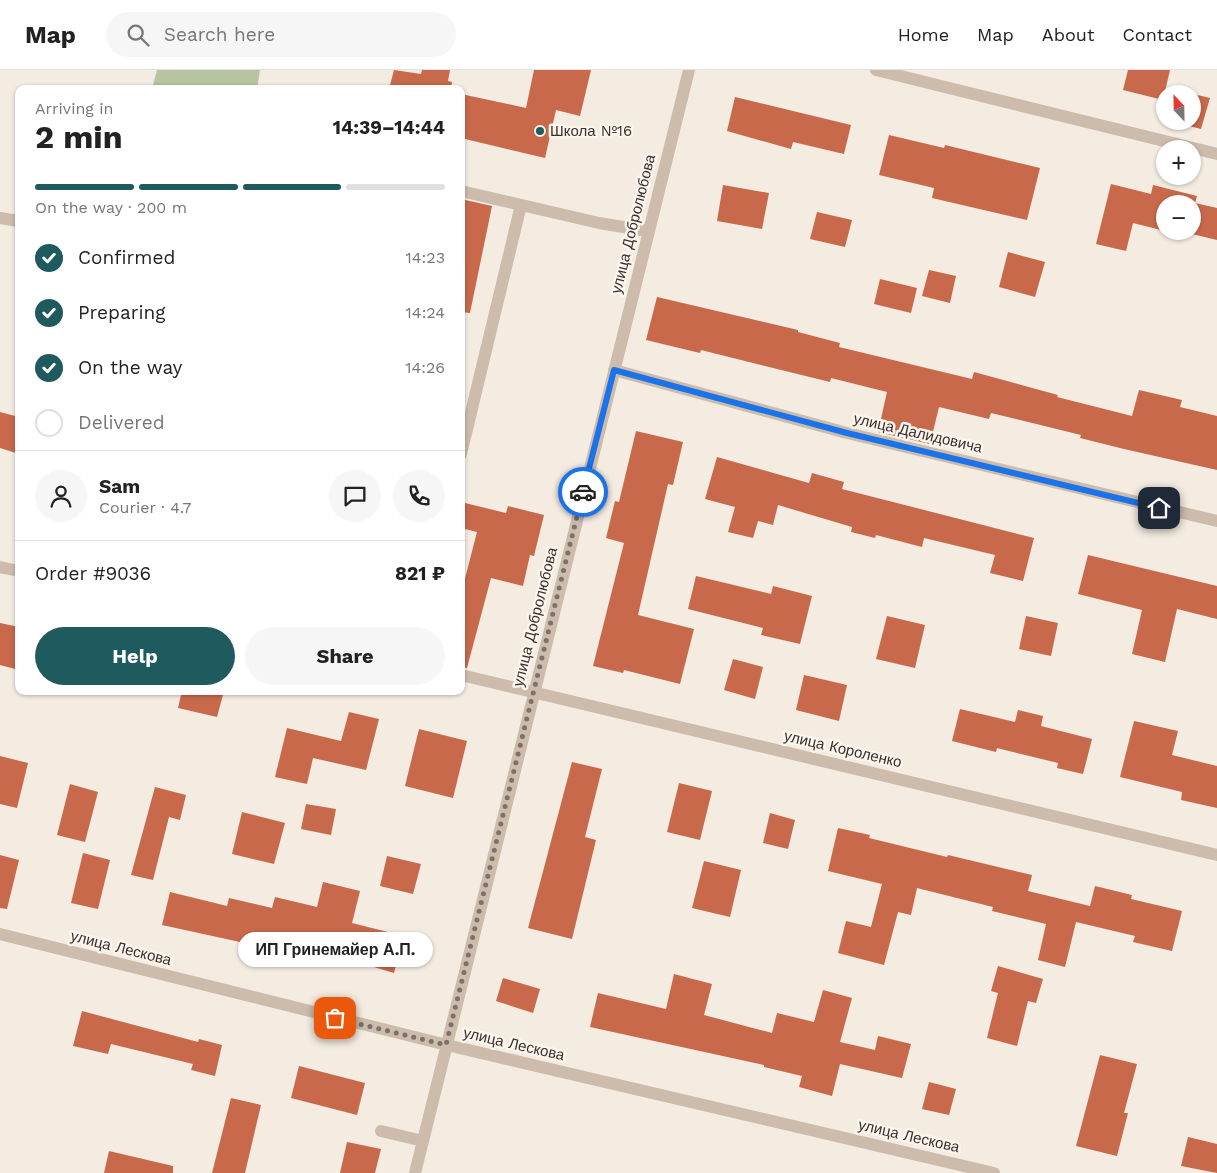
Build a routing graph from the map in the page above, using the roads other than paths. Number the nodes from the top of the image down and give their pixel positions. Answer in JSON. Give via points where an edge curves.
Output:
{"nodes":[{"id":1,"x":689,"y":70,"type":"edge"},
{"id":2,"x":876,"y":70,"type":"edge"},
{"id":3,"x":1217,"y":154,"type":"edge"},
{"id":4,"x":465,"y":192,"type":"edge"},
{"id":5,"x":521,"y":205,"type":"junction"},
{"id":6,"x":0,"y":218,"type":"edge"},
{"id":7,"x":15,"y":220,"type":"edge"},
{"id":8,"x":648,"y":231,"type":"junction"},
{"id":9,"x":614,"y":370,"type":"junction"},
{"id":10,"x":465,"y":437,"type":"edge"},
{"id":11,"x":1217,"y":521,"type":"edge"},
{"id":12,"x":0,"y":567,"type":"edge"},
{"id":13,"x":15,"y":570,"type":"edge"},
{"id":14,"x":465,"y":676,"type":"edge"},
{"id":15,"x":534,"y":692,"type":"junction"},
{"id":16,"x":1217,"y":855,"type":"edge"},
{"id":17,"x":0,"y":934,"type":"edge"},
{"id":18,"x":446,"y":1045,"type":"junction"},
{"id":19,"x":381,"y":1130,"type":"dead end"},
{"id":20,"x":423,"y":1141,"type":"junction"},
{"id":21,"x":415,"y":1173,"type":"edge"},
{"id":22,"x":994,"y":1173,"type":"edge"}],
"edges":[{"from":1,"to":8,"type":"street","name":"улица Добролюбова"},
{"from":2,"to":3,"type":"street"},
{"from":4,"to":5,"type":"street"},
{"from":5,"to":8,"type":"street"},
{"from":5,"to":10,"type":"street"},
{"from":6,"to":7,"type":"street"},
{"from":8,"to":9,"type":"street","name":"улица Добролюбова"},
{"from":9,"to":11,"type":"street","name":"улица Далидовича","via":[[847,433]]},
{"from":9,"to":15,"type":"street","name":"улица Добролюбова"},
{"from":12,"to":13,"type":"street"},
{"from":14,"to":15,"type":"street","name":"улица Короленко"},
{"from":15,"to":16,"type":"street","name":"улица Короленко"},
{"from":15,"to":18,"type":"street","name":"улица Добролюбова"},
{"from":17,"to":18,"type":"street","name":"улица Лескова"},
{"from":18,"to":20,"type":"street","name":"улица Добролюбова"},
{"from":18,"to":22,"type":"street","name":"улица Лескова"},
{"from":19,"to":20,"type":"street"},
{"from":20,"to":21,"type":"street","name":"улица Добролюбова"}]}
